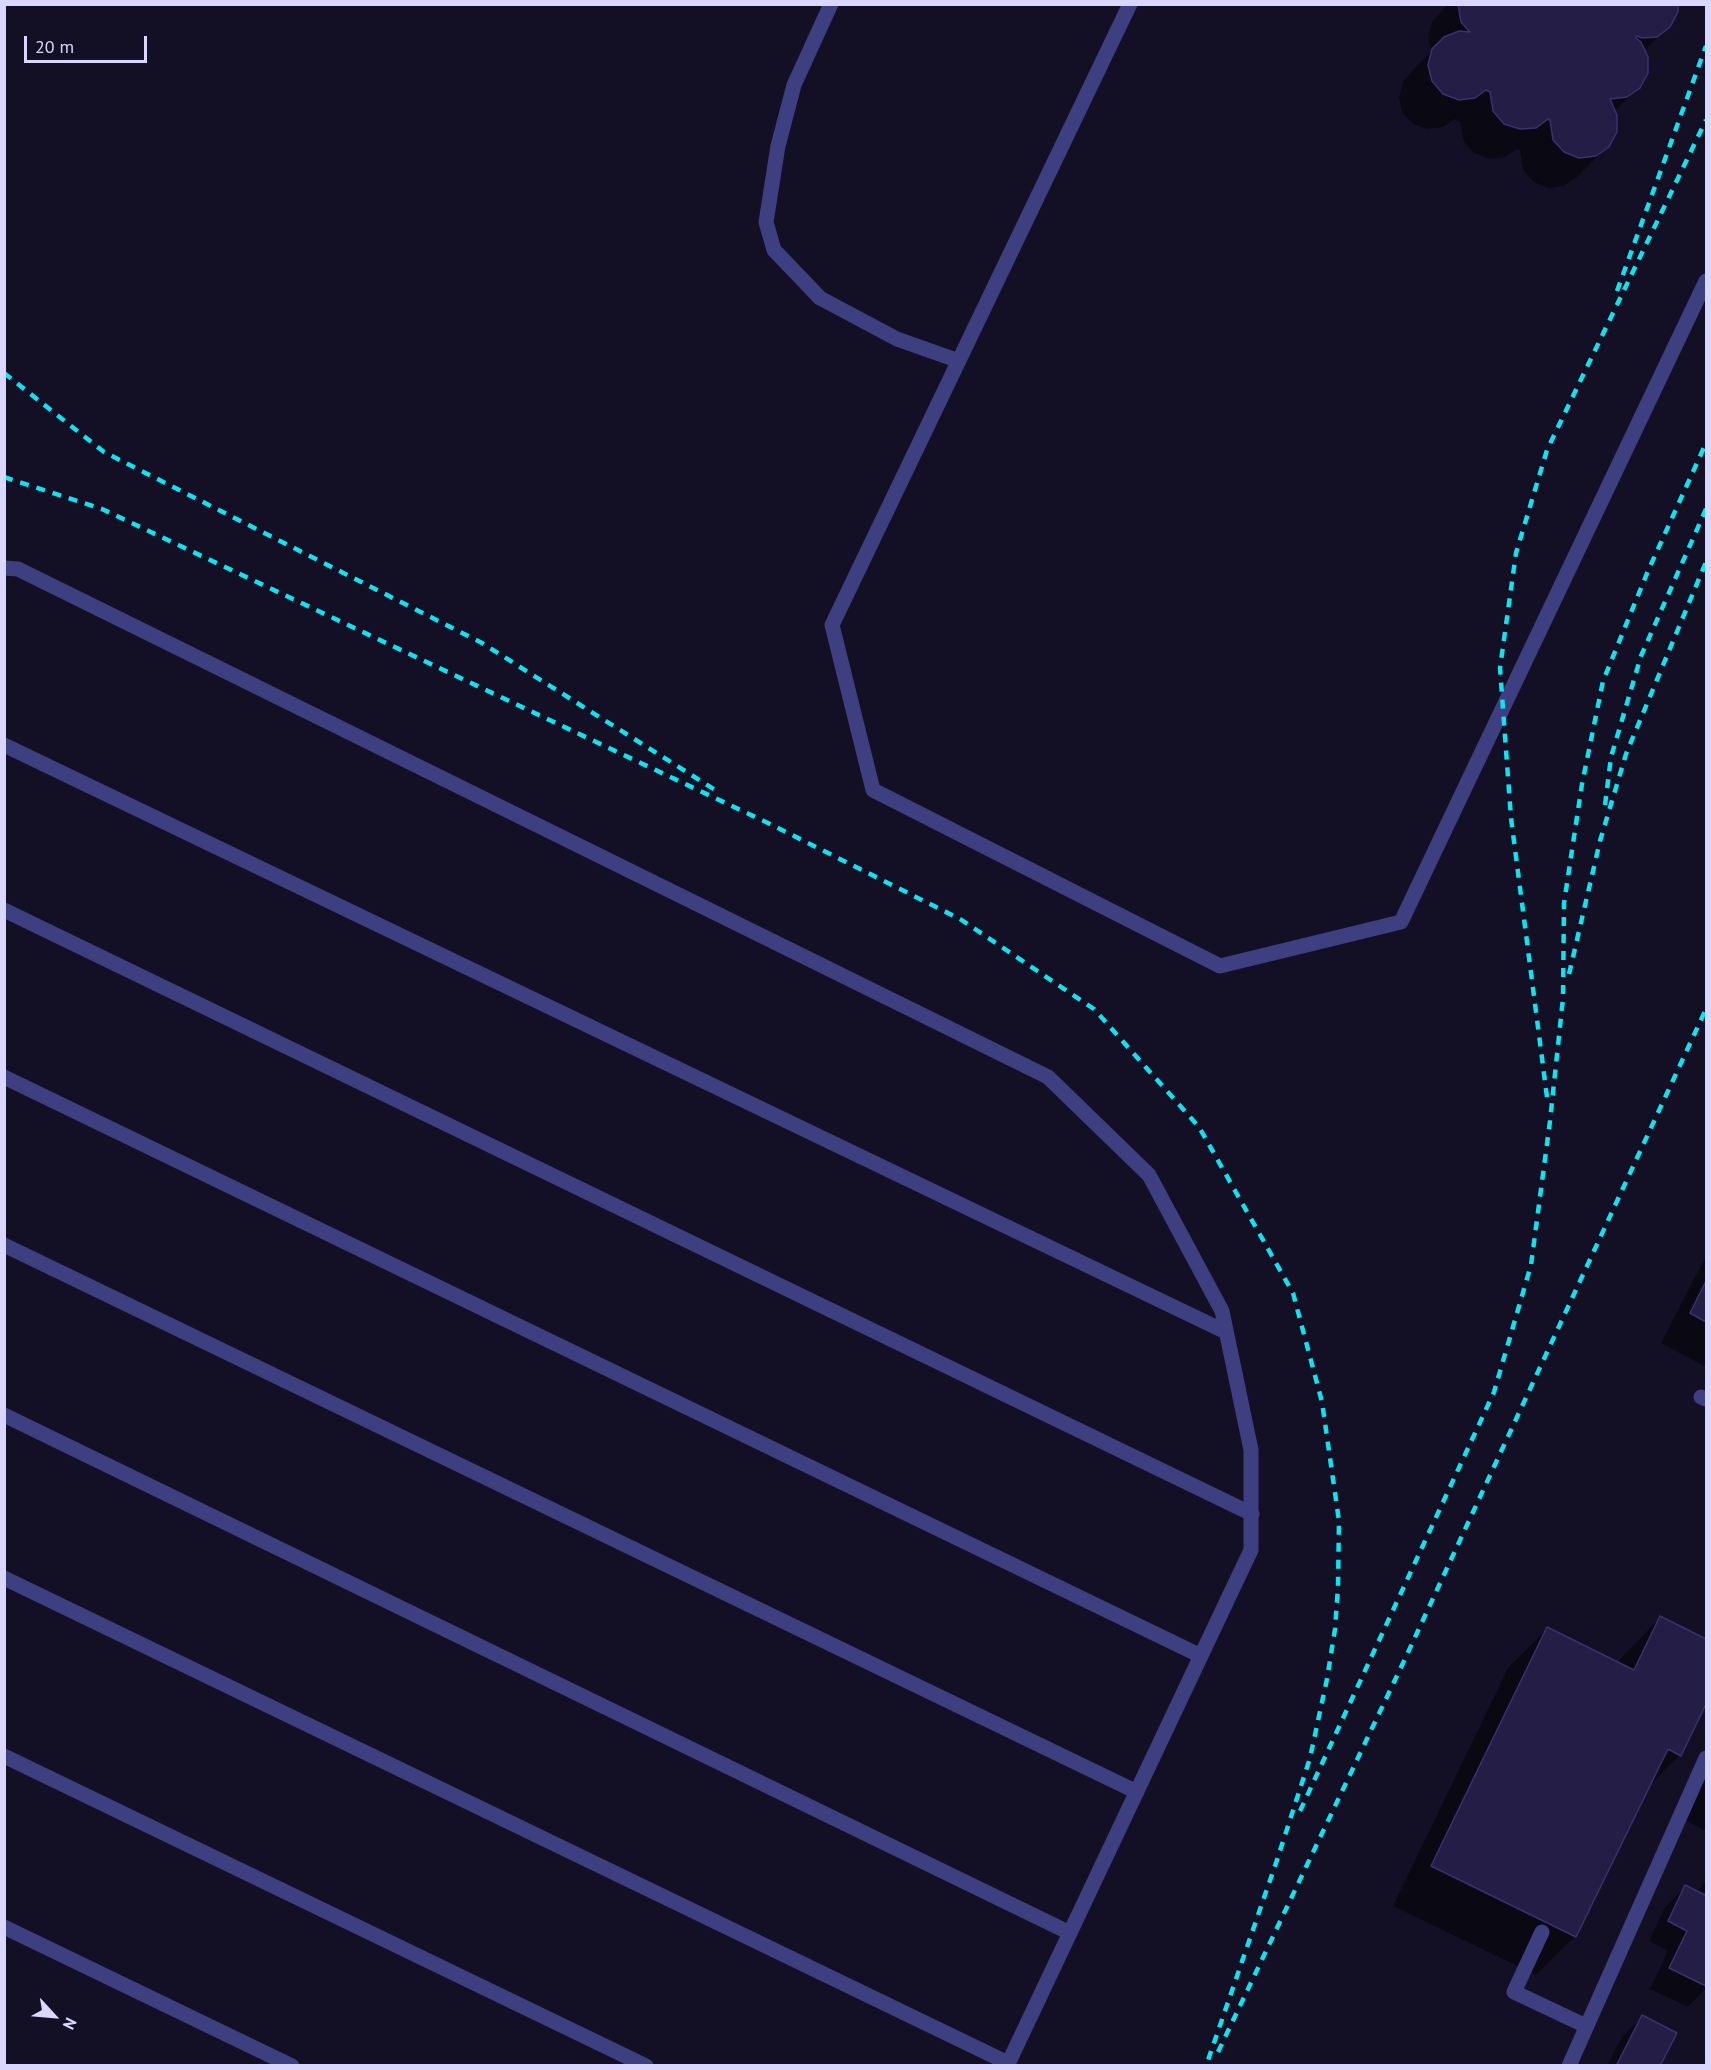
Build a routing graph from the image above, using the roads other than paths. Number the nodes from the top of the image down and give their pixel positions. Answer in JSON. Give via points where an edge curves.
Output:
{"nodes":[{"id":1,"x":831,"y":4,"type":"edge"},
{"id":2,"x":1130,"y":4,"type":"edge"},
{"id":3,"x":1707,"y":281,"type":"edge"},
{"id":4,"x":959,"y":361,"type":"junction"},
{"id":5,"x":4,"y":568,"type":"edge"},
{"id":6,"x":4,"y":745,"type":"edge"},
{"id":7,"x":4,"y":910,"type":"edge"},
{"id":8,"x":4,"y":1077,"type":"edge"},
{"id":9,"x":4,"y":1245,"type":"edge"},
{"id":10,"x":1226,"y":1332,"type":"junction"},
{"id":11,"x":4,"y":1416,"type":"edge"},
{"id":12,"x":1251,"y":1514,"type":"junction"},
{"id":13,"x":4,"y":1578,"type":"edge"},
{"id":14,"x":1201,"y":1656,"type":"junction"},
{"id":15,"x":4,"y":1756,"type":"edge"},
{"id":16,"x":1707,"y":1758,"type":"edge"},
{"id":17,"x":1137,"y":1792,"type":"junction"},
{"id":18,"x":4,"y":1927,"type":"edge"},
{"id":19,"x":1542,"y":1932,"type":"dead end"},
{"id":20,"x":1070,"y":1933,"type":"junction"},
{"id":21,"x":1586,"y":2026,"type":"junction"},
{"id":22,"x":1007,"y":2064,"type":"edge"},
{"id":23,"x":292,"y":2066,"type":"edge"},
{"id":24,"x":646,"y":2066,"type":"edge"},
{"id":25,"x":1569,"y":2066,"type":"edge"}],
"edges":[{"from":1,"to":4,"type":"lane","via":[[794,85],[778,146],[766,222],[774,250],[820,298],[897,339]]},
{"from":2,"to":4,"type":"lane"},
{"from":3,"to":4,"type":"lane","via":[[1401,922],[1220,966],[873,790],[832,625]]},
{"from":5,"to":10,"type":"lane","via":[[18,570],[1048,1077],[1149,1175],[1222,1311]]},
{"from":6,"to":10,"type":"lane"},
{"from":7,"to":12,"type":"lane"},
{"from":8,"to":14,"type":"lane"},
{"from":9,"to":17,"type":"lane"},
{"from":10,"to":12,"type":"lane","via":[[1251,1450]]},
{"from":11,"to":20,"type":"lane"},
{"from":12,"to":14,"type":"lane","via":[[1251,1550]]},
{"from":13,"to":22,"type":"lane"},
{"from":14,"to":17,"type":"lane"},
{"from":15,"to":24,"type":"lane"},
{"from":16,"to":21,"type":"lane"},
{"from":17,"to":20,"type":"lane"},
{"from":18,"to":23,"type":"lane"},
{"from":19,"to":21,"type":"lane","via":[[1514,1992]]},
{"from":20,"to":22,"type":"lane"},
{"from":21,"to":25,"type":"lane"}]}
